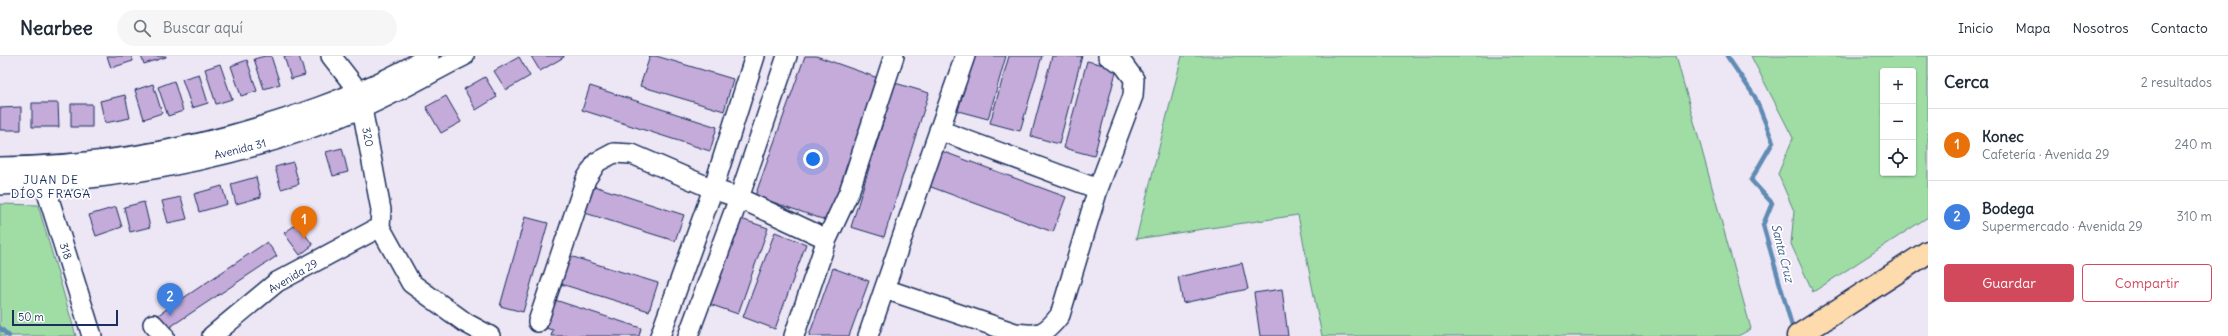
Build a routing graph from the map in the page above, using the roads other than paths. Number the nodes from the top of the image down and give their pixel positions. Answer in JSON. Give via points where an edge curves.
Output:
{"nodes":[{"id":1,"x":331,"y":56,"type":"edge"},
{"id":2,"x":429,"y":56,"type":"edge"},
{"id":3,"x":464,"y":56,"type":"edge"},
{"id":4,"x":755,"y":56,"type":"edge"},
{"id":5,"x":787,"y":56,"type":"edge"},
{"id":6,"x":894,"y":56,"type":"edge"},
{"id":7,"x":965,"y":56,"type":"edge"},
{"id":8,"x":1108,"y":56,"type":"edge"},
{"id":9,"x":361,"y":100,"type":"junction"},
{"id":10,"x":939,"y":130,"type":"junction"},
{"id":11,"x":0,"y":166,"type":"edge"},
{"id":12,"x":44,"y":174,"type":"junction"},
{"id":13,"x":0,"y":184,"type":"edge"},
{"id":14,"x":713,"y":189,"type":"junction"},
{"id":15,"x":1098,"y":189,"type":"junction"},
{"id":16,"x":739,"y":198,"type":"junction"},
{"id":17,"x":380,"y":227,"type":"junction"},
{"id":18,"x":827,"y":239,"type":"junction"},
{"id":19,"x":1928,"y":252,"type":"edge"},
{"id":20,"x":885,"y":289,"type":"junction"},
{"id":21,"x":538,"y":322,"type":"dead end"},
{"id":22,"x":92,"y":336,"type":"edge"},
{"id":23,"x":212,"y":336,"type":"edge"},
{"id":24,"x":490,"y":336,"type":"edge"},
{"id":25,"x":660,"y":336,"type":"edge"},
{"id":26,"x":688,"y":336,"type":"edge"},
{"id":27,"x":794,"y":336,"type":"edge"},
{"id":28,"x":868,"y":336,"type":"edge"},
{"id":29,"x":1798,"y":336,"type":"edge"}],
"edges":[{"from":1,"to":9,"type":"street","name":"320"},
{"from":2,"to":9,"type":"street","name":"Avenida 31"},
{"from":3,"to":9,"type":"street","name":"Avenida 31"},
{"from":4,"to":14,"type":"street"},
{"from":5,"to":16,"type":"street"},
{"from":6,"to":18,"type":"street","via":[[849,192]]},
{"from":7,"to":10,"type":"street"},
{"from":8,"to":15,"type":"street","via":[[1123,64],[1134,78],[1133,96]]},
{"from":9,"to":12,"type":"street","name":"Avenida 31","via":[[236,135]]},
{"from":9,"to":17,"type":"street","name":"320","via":[[381,210]]},
{"from":10,"to":15,"type":"street"},
{"from":10,"to":20,"type":"street"},
{"from":11,"to":12,"type":"street","name":"Avenida 31"},
{"from":12,"to":13,"type":"street","name":"Avenida 31"},
{"from":12,"to":22,"type":"street","name":"318"},
{"from":14,"to":16,"type":"street"},
{"from":14,"to":21,"type":"street","via":[[632,154],[614,152],[597,162],[586,179]]},
{"from":14,"to":25,"type":"street"},
{"from":15,"to":20,"type":"street","via":[[1060,315],[1050,329],[1036,335],[1015,333]]},
{"from":16,"to":18,"type":"street"},
{"from":16,"to":26,"type":"street"},
{"from":17,"to":23,"type":"street","name":"Avenida 29","via":[[277,282]]},
{"from":17,"to":24,"type":"street","via":[[411,283],[466,323]]},
{"from":18,"to":27,"type":"street"},
{"from":19,"to":29,"type":"main road"},
{"from":20,"to":28,"type":"street"}]}
